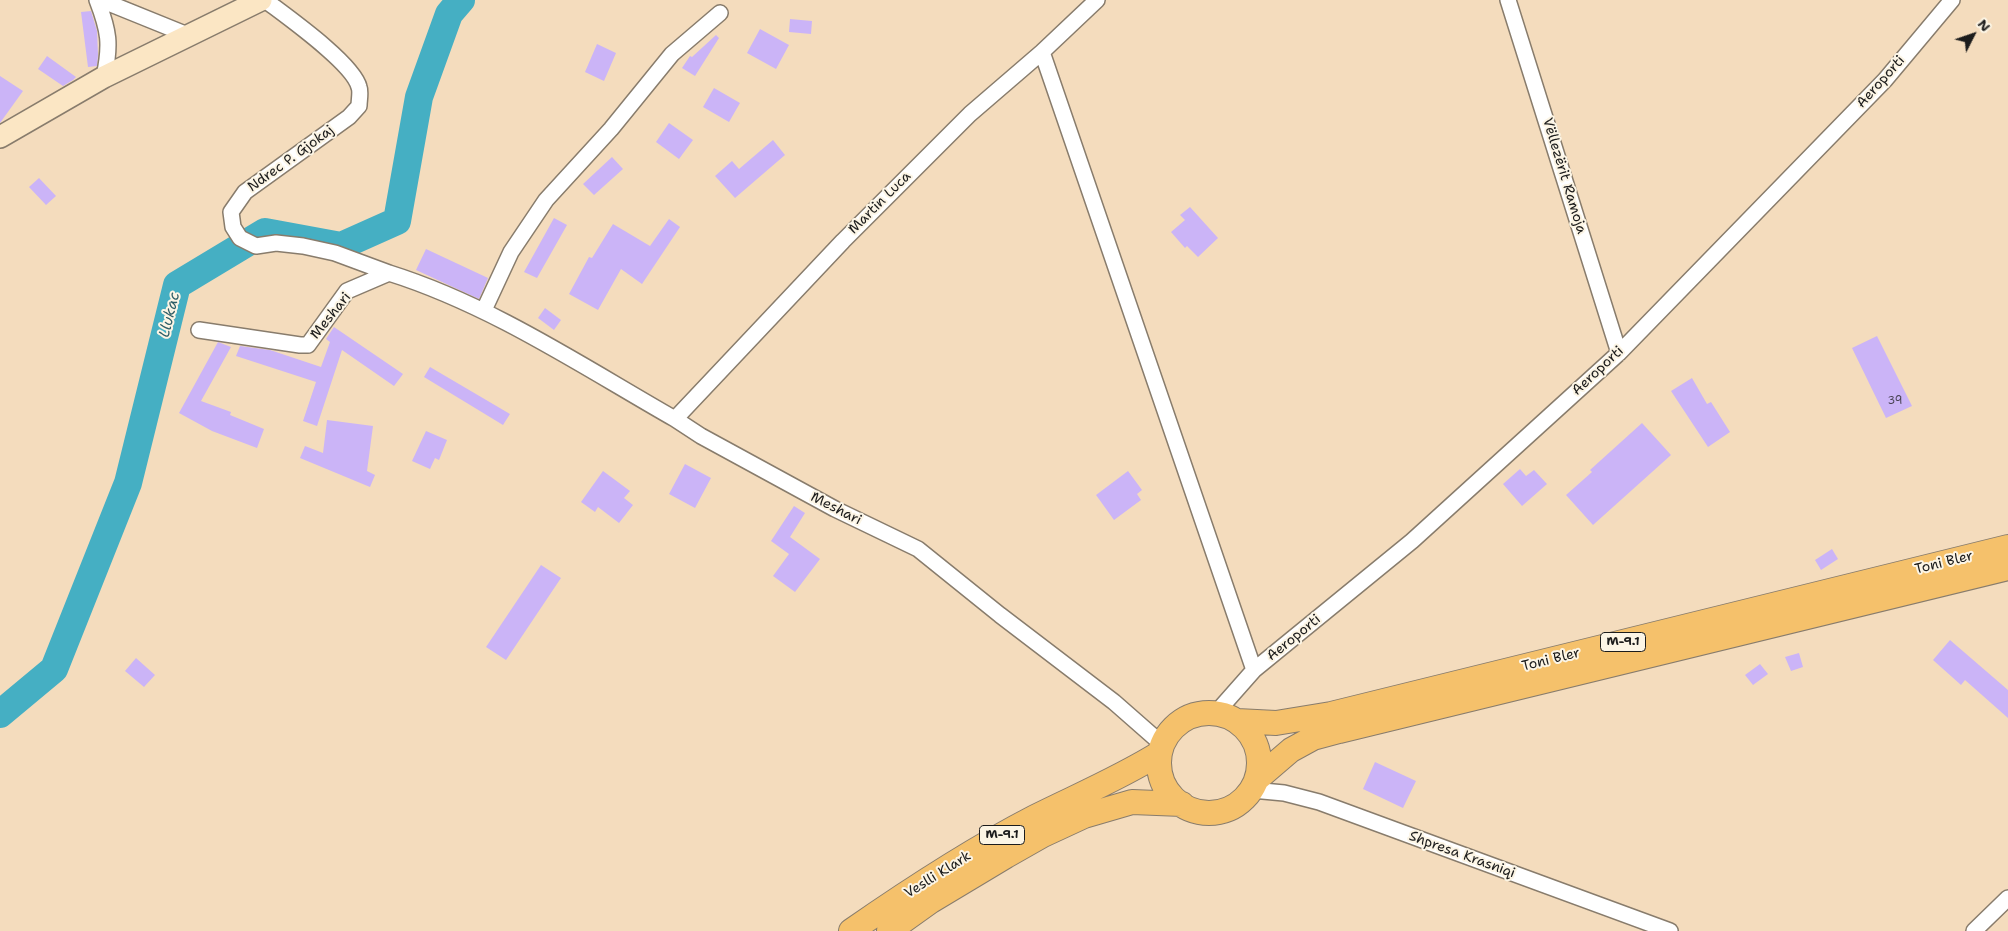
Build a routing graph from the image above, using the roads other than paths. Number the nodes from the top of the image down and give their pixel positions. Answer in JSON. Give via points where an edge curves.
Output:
{"nodes":[{"id":1,"x":97,"y":0,"type":"edge"},
{"id":2,"x":101,"y":0,"type":"edge"},
{"id":3,"x":1097,"y":0,"type":"edge"},
{"id":4,"x":1508,"y":0,"type":"edge"},
{"id":5,"x":1952,"y":0,"type":"edge"},
{"id":6,"x":253,"y":2,"type":"edge"},
{"id":7,"x":720,"y":13,"type":"dead end"},
{"id":8,"x":190,"y":36,"type":"junction"},
{"id":9,"x":1042,"y":52,"type":"junction"},
{"id":10,"x":104,"y":77,"type":"junction"},
{"id":11,"x":0,"y":137,"type":"edge"},
{"id":12,"x":389,"y":273,"type":"junction"},
{"id":13,"x":484,"y":310,"type":"junction"},
{"id":14,"x":199,"y":330,"type":"dead end"},
{"id":15,"x":1619,"y":353,"type":"junction"},
{"id":16,"x":675,"y":418,"type":"junction"},
{"id":17,"x":2008,"y":547,"type":"edge"},
{"id":18,"x":2008,"y":568,"type":"edge"},
{"id":19,"x":1254,"y":670,"type":"junction"},
{"id":20,"x":1226,"y":717,"type":"junction"},
{"id":21,"x":1161,"y":749,"type":"junction"},
{"id":22,"x":1254,"y":785,"type":"junction"},
{"id":23,"x":1182,"y":804,"type":"junction"},
{"id":24,"x":2008,"y":898,"type":"edge"},
{"id":25,"x":1978,"y":930,"type":"edge"},
{"id":26,"x":851,"y":931,"type":"edge"},
{"id":27,"x":889,"y":931,"type":"edge"},
{"id":28,"x":1670,"y":931,"type":"edge"}],
"edges":[{"from":1,"to":10,"type":"street","via":[[107,25],[109,52]]},
{"from":2,"to":8,"type":"street"},
{"from":3,"to":9,"type":"street","name":"Martin Luca"},
{"from":4,"to":15,"type":"street","name":"Vëllezërit Ramoja"},
{"from":5,"to":15,"type":"street","name":"Aeroporti","via":[[1885,80]]},
{"from":6,"to":8,"type":"street","name":"Ndrec P. Gjokaj"},
{"from":6,"to":12,"type":"street","name":"Ndrec P. Gjokaj","via":[[299,26],[346,67],[359,86],[359,106],[350,117],[246,192],[231,212],[233,227],[240,238],[256,246],[276,243],[303,246],[335,253]]},
{"from":7,"to":13,"type":"street","via":[[672,54],[611,129],[546,200],[511,252]]},
{"from":8,"to":10,"type":"street","name":"Ndrec P. Gjokaj"},
{"from":9,"to":16,"type":"street","name":"Martin Luca","via":[[970,114],[850,234]]},
{"from":9,"to":19,"type":"street"},
{"from":10,"to":11,"type":"street","name":"Ndrec P. Gjokaj"},
{"from":12,"to":13,"type":"street","name":"Meshari","via":[[427,285]]},
{"from":12,"to":14,"type":"street","name":"Meshari","via":[[347,291],[308,344]]},
{"from":13,"to":16,"type":"street","name":"Meshari"},
{"from":15,"to":19,"type":"street","name":"Aeroporti","via":[[1412,541]]},
{"from":16,"to":21,"type":"street","name":"Meshari","via":[[701,436],[835,509],[918,549],[1114,702]]},
{"from":17,"to":20,"type":"main road","name":"Toni Bler","number":"M-9.1","via":[[1331,714],[1276,723]]},
{"from":18,"to":22,"type":"main road","name":"Toni Bler","number":"M-9.1","via":[[1322,736],[1291,750]]},
{"from":19,"to":20,"type":"street","name":"Aeroporti"},
{"from":20,"to":21,"type":"main road","number":"M-9.1","via":[[1194,715],[1168,735]]},
{"from":20,"to":22,"type":"main road","via":[[1252,737],[1257,747],[1259,769]]},
{"from":21,"to":23,"type":"main road","via":[[1162,778]]},
{"from":21,"to":26,"type":"main road","name":"Veslli Klark","number":"M-9.1","via":[[1136,768],[996,838]]},
{"from":22,"to":23,"type":"main road","number":"M-9.1","via":[[1244,799],[1225,810],[1203,812]]},
{"from":22,"to":28,"type":"street","name":"Shpresa Krasniqi","via":[[1319,802]]},
{"from":23,"to":27,"type":"main road","name":"Veslli Klark","number":"M-9.1","via":[[1132,802],[1084,816],[1006,856],[931,901]]},
{"from":24,"to":25,"type":"street"}]}
